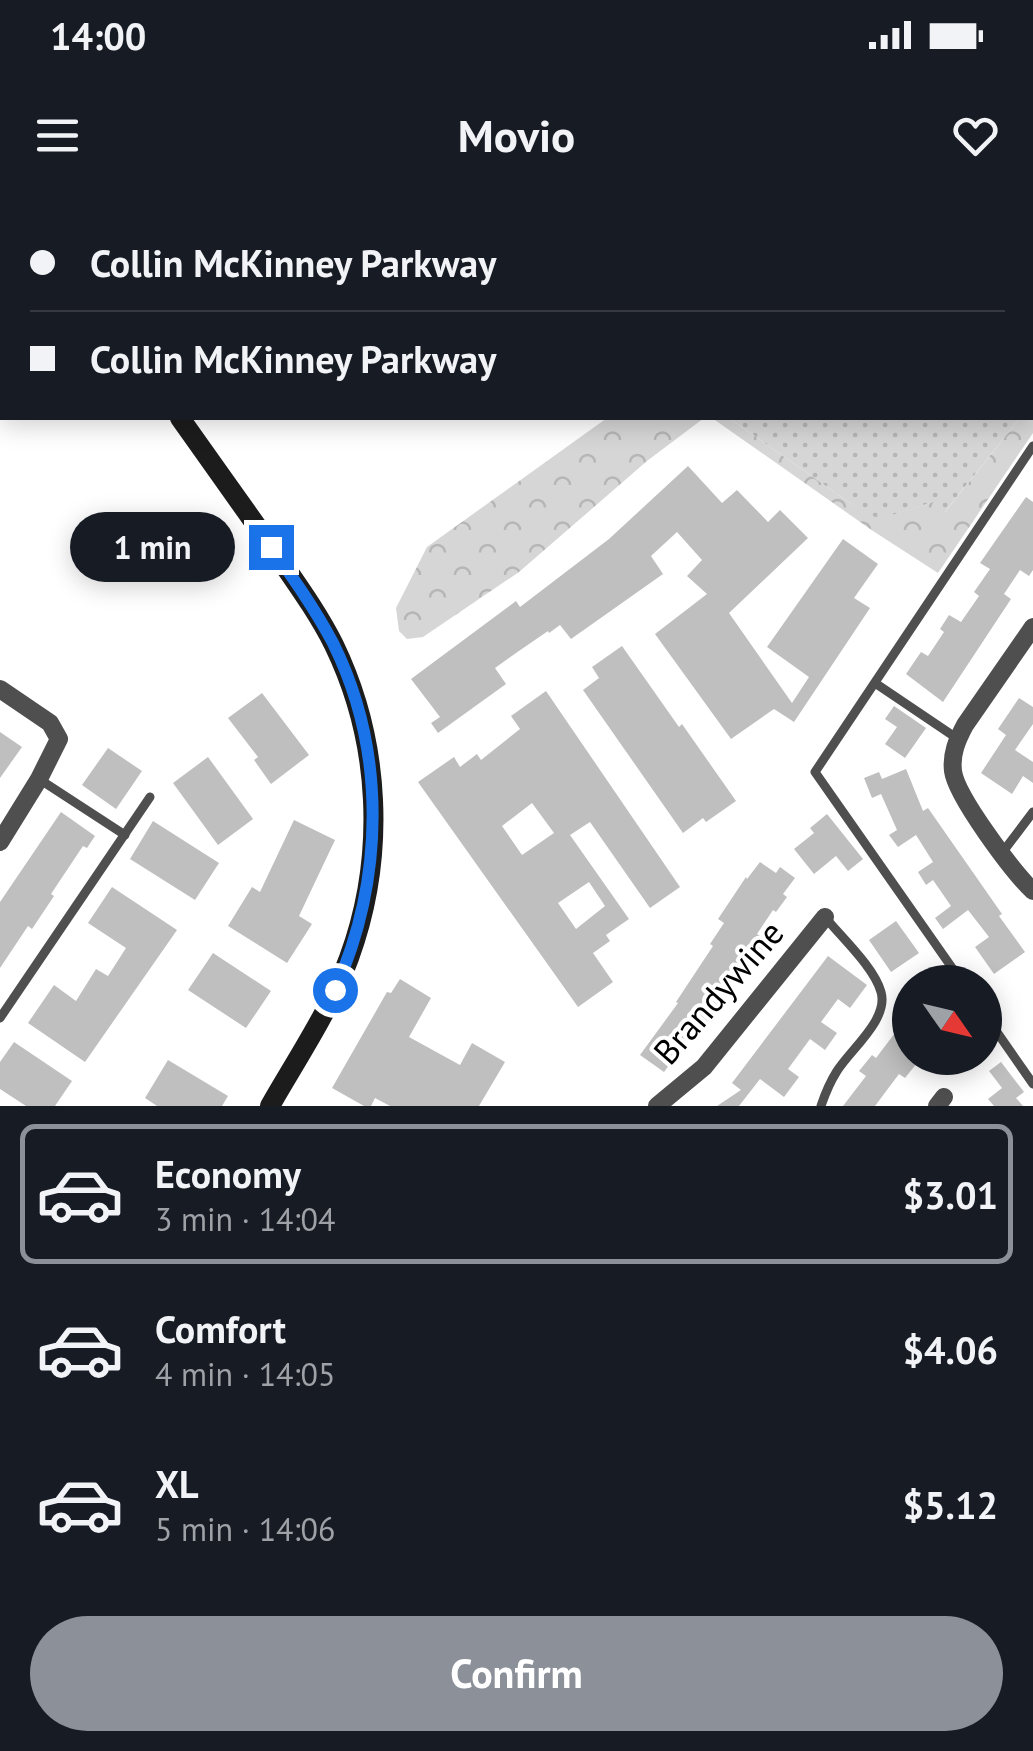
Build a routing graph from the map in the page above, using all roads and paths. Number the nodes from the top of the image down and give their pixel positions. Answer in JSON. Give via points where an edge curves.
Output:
{"nodes":[{"id":1,"x":181,"y":420,"type":"edge"},
{"id":2,"x":1033,"y":446,"type":"edge"},
{"id":3,"x":1033,"y":628,"type":"edge"},
{"id":4,"x":875,"y":683,"type":"junction"},
{"id":5,"x":0,"y":689,"type":"edge"},
{"id":6,"x":958,"y":739,"type":"junction"},
{"id":7,"x":39,"y":779,"type":"junction"},
{"id":8,"x":150,"y":797,"type":"dead end"},
{"id":9,"x":1033,"y":812,"type":"edge"},
{"id":10,"x":7,"y":818,"type":"edge"},
{"id":11,"x":125,"y":835,"type":"junction"},
{"id":12,"x":0,"y":842,"type":"edge"},
{"id":13,"x":1002,"y":853,"type":"junction"},
{"id":14,"x":1033,"y":891,"type":"edge"},
{"id":15,"x":824,"y":917,"type":"joint"},
{"id":16,"x":950,"y":965,"type":"edge"},
{"id":17,"x":0,"y":1018,"type":"edge"},
{"id":18,"x":1002,"y":1040,"type":"edge"},
{"id":19,"x":1033,"y":1084,"type":"edge"},
{"id":20,"x":270,"y":1106,"type":"edge"},
{"id":21,"x":657,"y":1106,"type":"edge"},
{"id":22,"x":821,"y":1106,"type":"edge"}],
"edges":[{"from":1,"to":20,"type":"street","via":[[322,623],[351,687],[370,766],[372,852],[358,930],[327,1008]]},
{"from":2,"to":4,"type":"lane"},
{"from":3,"to":6,"type":"street"},
{"from":4,"to":6,"type":"lane"},
{"from":4,"to":16,"type":"lane","via":[[815,772]]},
{"from":5,"to":7,"type":"street","via":[[50,723],[59,739]]},
{"from":6,"to":13,"type":"street","via":[[952,757],[956,784]]},
{"from":7,"to":10,"type":"street"},
{"from":7,"to":11,"type":"lane"},
{"from":8,"to":11,"type":"lane"},
{"from":9,"to":13,"type":"lane"},
{"from":10,"to":12,"type":"street"},
{"from":11,"to":17,"type":"lane"},
{"from":13,"to":14,"type":"street"},
{"from":15,"to":21,"type":"street","name":"Brandywine","via":[[704,1067]]},
{"from":15,"to":22,"type":"lane","via":[[869,970],[882,1002],[880,1016],[836,1071]]},
{"from":18,"to":19,"type":"lane"}]}
